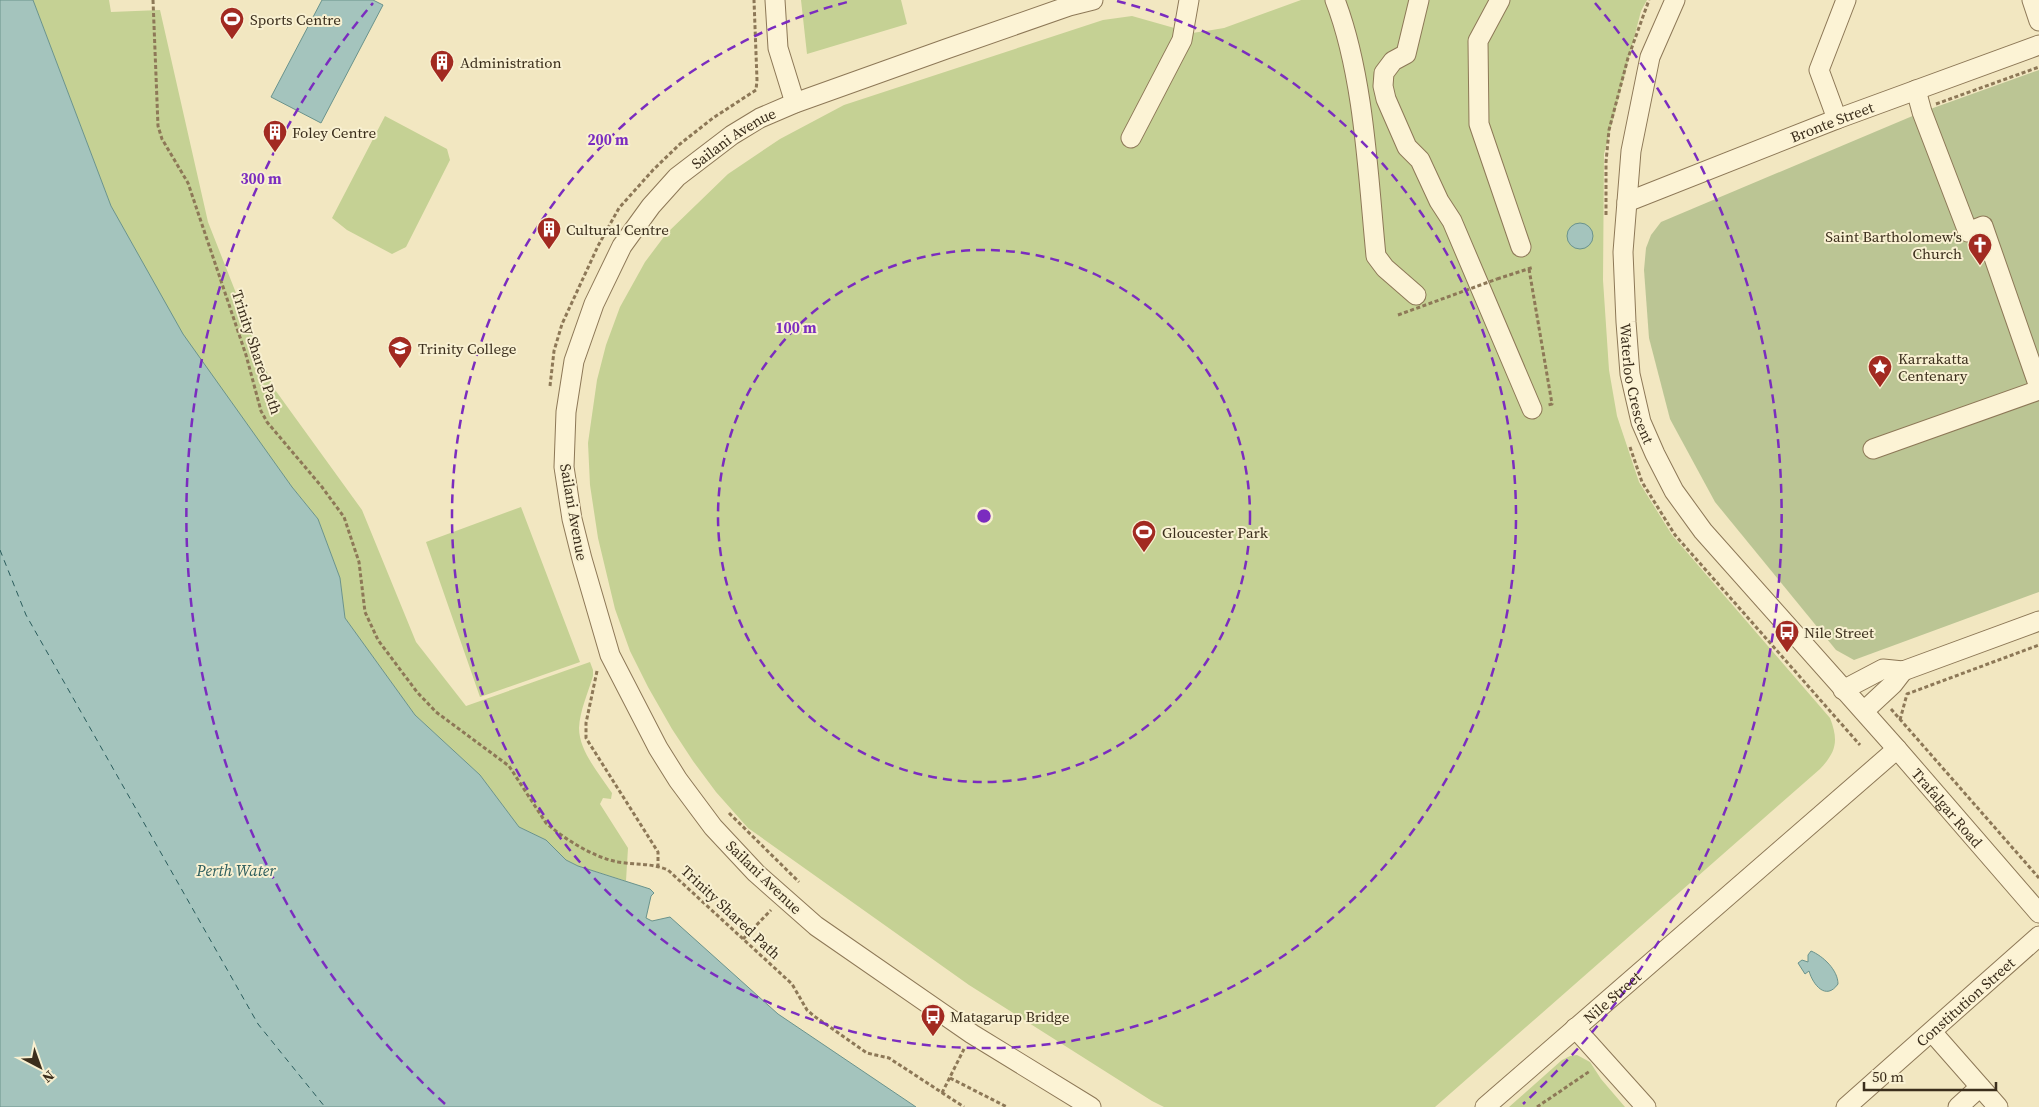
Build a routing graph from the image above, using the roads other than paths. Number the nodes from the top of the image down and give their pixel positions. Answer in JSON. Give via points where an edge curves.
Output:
{"nodes":[{"id":1,"x":775,"y":0,"type":"edge"},
{"id":2,"x":1093,"y":0,"type":"edge"},
{"id":3,"x":1189,"y":0,"type":"edge"},
{"id":4,"x":1335,"y":0,"type":"edge"},
{"id":5,"x":1419,"y":0,"type":"edge"},
{"id":6,"x":1500,"y":0,"type":"edge"},
{"id":7,"x":1846,"y":0,"type":"edge"},
{"id":8,"x":2032,"y":0,"type":"edge"},
{"id":9,"x":1670,"y":2,"type":"edge"},
{"id":10,"x":2039,"y":21,"type":"edge"},
{"id":11,"x":2039,"y":45,"type":"edge"},
{"id":12,"x":1916,"y":90,"type":"junction"},
{"id":13,"x":795,"y":103,"type":"junction"},
{"id":14,"x":1837,"y":119,"type":"junction"},
{"id":15,"x":1131,"y":138,"type":"dead end"},
{"id":16,"x":1627,"y":202,"type":"junction"},
{"id":17,"x":1521,"y":247,"type":"dead end"},
{"id":18,"x":1416,"y":295,"type":"dead end"},
{"id":19,"x":2039,"y":388,"type":"edge"},
{"id":20,"x":1532,"y":409,"type":"dead end"},
{"id":21,"x":1873,"y":449,"type":"dead end"},
{"id":22,"x":2039,"y":621,"type":"edge"},
{"id":23,"x":1903,"y":670,"type":"junction"},
{"id":24,"x":1854,"y":701,"type":"junction"},
{"id":25,"x":1897,"y":749,"type":"junction"},
{"id":26,"x":2039,"y":913,"type":"edge"},
{"id":27,"x":2039,"y":936,"type":"edge"},
{"id":28,"x":1575,"y":1028,"type":"junction"},
{"id":29,"x":1932,"y":1032,"type":"junction"},
{"id":30,"x":1980,"y":1087,"type":"junction"},
{"id":31,"x":1091,"y":1107,"type":"edge"},
{"id":32,"x":1485,"y":1107,"type":"edge"},
{"id":33,"x":1646,"y":1107,"type":"edge"},
{"id":34,"x":1846,"y":1107,"type":"edge"},
{"id":35,"x":1958,"y":1107,"type":"edge"},
{"id":36,"x":1998,"y":1107,"type":"edge"}],
"edges":[{"from":1,"to":13,"type":"street","via":[[778,48]]},
{"from":2,"to":13,"type":"street","name":"Sailani Avenue"},
{"from":3,"to":15,"type":"street","via":[[1182,40]]},
{"from":4,"to":18,"type":"street","via":[[1344,24],[1360,104],[1376,256]]},
{"from":5,"to":20,"type":"street","via":[[1406,54],[1393,61],[1384,72],[1386,99],[1407,147],[1420,160],[1438,201],[1452,221]]},
{"from":6,"to":17,"type":"street","via":[[1478,41],[1479,124]]},
{"from":7,"to":14,"type":"street","via":[[1819,70]]},
{"from":8,"to":10,"type":"street"},
{"from":9,"to":16,"type":"street","name":"Waterloo Crescent","via":[[1650,57],[1631,151]]},
{"from":11,"to":12,"type":"street","name":"Bronte Street"},
{"from":12,"to":14,"type":"street","name":"Bronte Street"},
{"from":12,"to":19,"type":"street","via":[[1968,232],[1983,226]]},
{"from":13,"to":31,"type":"street","name":"Sailani Avenue","via":[[732,135],[678,177],[651,206],[622,246],[594,304],[574,361],[566,412],[564,467],[572,519],[589,587],[610,655],[658,748],[713,827],[756,873],[816,926],[972,1034]]},
{"from":14,"to":16,"type":"street","name":"Bronte Street"},
{"from":16,"to":24,"type":"street","name":"Waterloo Crescent","via":[[1623,252],[1630,374],[1641,422],[1655,454],[1674,491],[1703,531]]},
{"from":19,"to":21,"type":"street"},
{"from":22,"to":23,"type":"street"},
{"from":23,"to":24,"type":"street","via":[[1893,684]]},
{"from":23,"to":24,"type":"street","via":[[1883,670]]},
{"from":24,"to":25,"type":"street","name":"Trafalgar Road"},
{"from":25,"to":26,"type":"street","name":"Trafalgar Road"},
{"from":25,"to":28,"type":"street","name":"Nile Street"},
{"from":27,"to":29,"type":"street","name":"Constitution Street"},
{"from":28,"to":32,"type":"street","name":"Nile Street"},
{"from":28,"to":33,"type":"street"},
{"from":29,"to":30,"type":"street"},
{"from":29,"to":34,"type":"street","name":"Constitution Street"},
{"from":30,"to":35,"type":"street"},
{"from":30,"to":36,"type":"street"}]}
